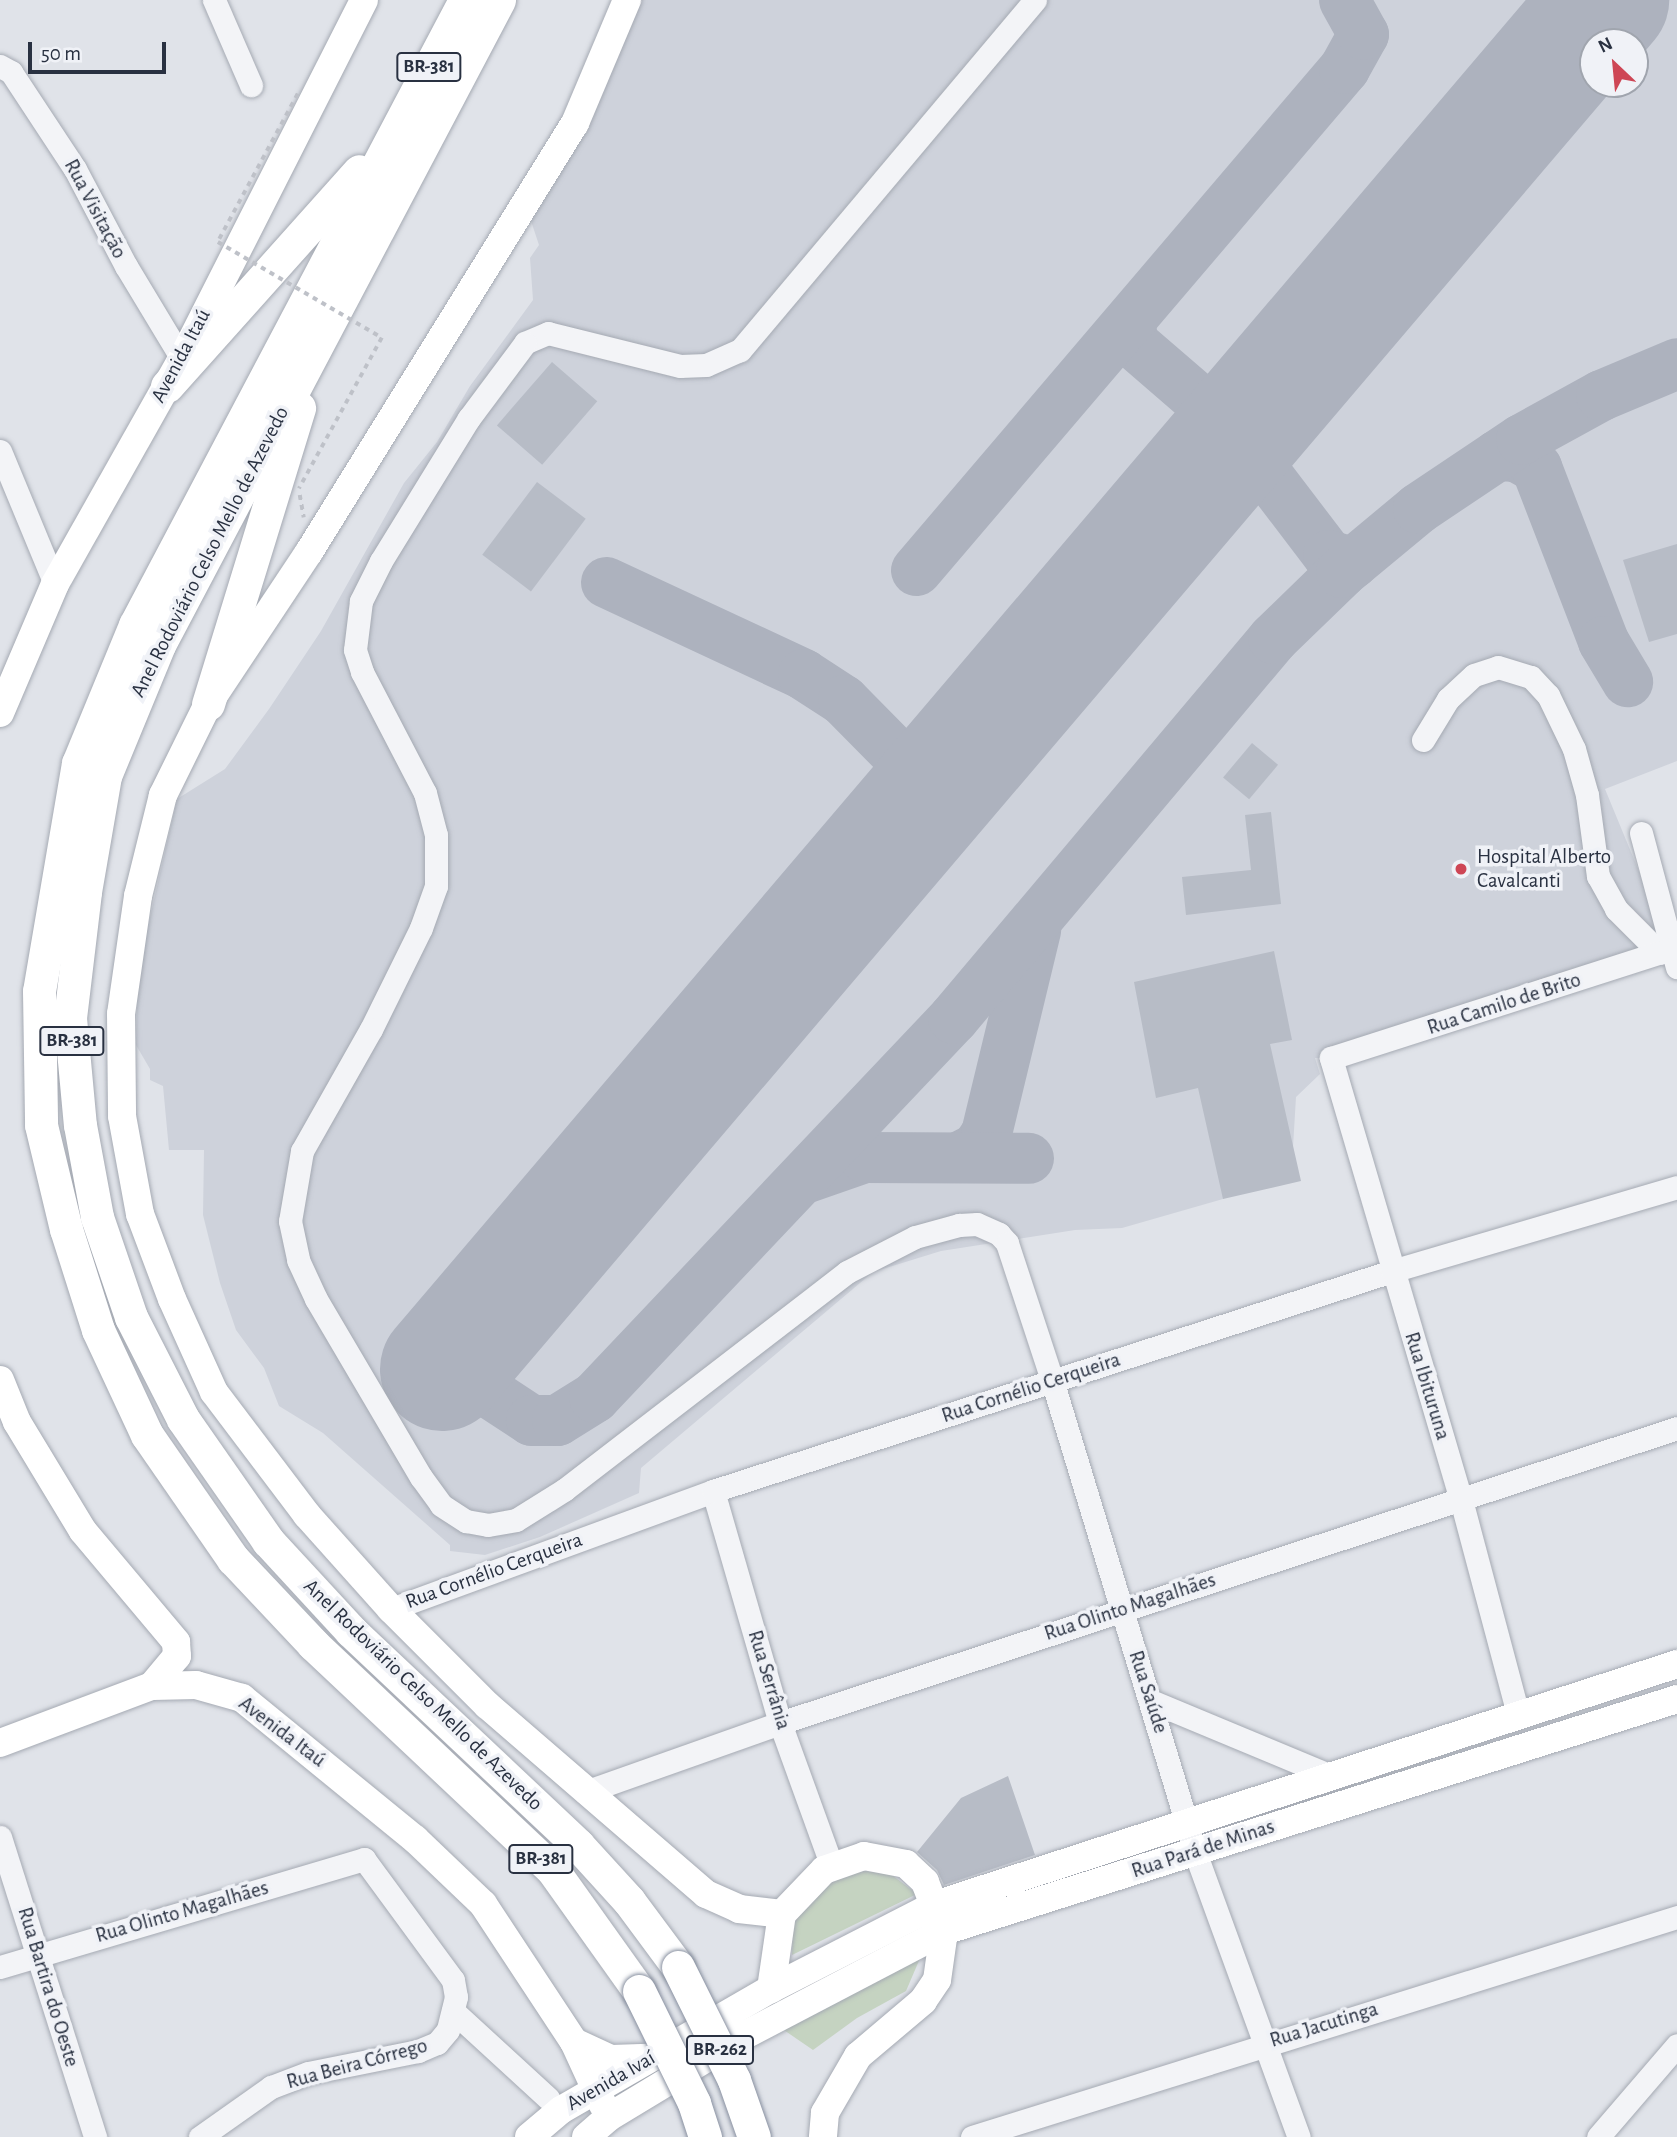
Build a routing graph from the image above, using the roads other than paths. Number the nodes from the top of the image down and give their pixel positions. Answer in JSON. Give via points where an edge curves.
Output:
{"nodes":[{"id":1,"x":214,"y":0,"type":"edge"},
{"id":2,"x":364,"y":0,"type":"edge"},
{"id":3,"x":465,"y":0,"type":"edge"},
{"id":4,"x":499,"y":0,"type":"edge"},
{"id":5,"x":627,"y":0,"type":"edge"},
{"id":6,"x":1035,"y":0,"type":"edge"},
{"id":7,"x":0,"y":65,"type":"edge"},
{"id":8,"x":251,"y":85,"type":"dead end"},
{"id":9,"x":393,"y":133,"type":"junction"},
{"id":10,"x":325,"y":326,"type":"junction"},
{"id":11,"x":174,"y":372,"type":"junction"},
{"id":12,"x":0,"y":451,"type":"edge"},
{"id":13,"x":55,"y":584,"type":"junction"},
{"id":14,"x":208,"y":704,"type":"junction"},
{"id":15,"x":0,"y":713,"type":"edge"},
{"id":16,"x":1423,"y":740,"type":"dead end"},
{"id":17,"x":1641,"y":832,"type":"dead end"},
{"id":18,"x":1671,"y":954,"type":"edge"},
{"id":19,"x":1331,"y":1059,"type":"joint"},
{"id":20,"x":1677,"y":1187,"type":"edge"},
{"id":21,"x":1392,"y":1271,"type":"junction"},
{"id":22,"x":0,"y":1380,"type":"edge"},
{"id":23,"x":1052,"y":1380,"type":"junction"},
{"id":24,"x":1677,"y":1428,"type":"edge"},
{"id":25,"x":713,"y":1491,"type":"junction"},
{"id":26,"x":1461,"y":1500,"type":"junction"},
{"id":27,"x":391,"y":1609,"type":"junction"},
{"id":28,"x":1121,"y":1610,"type":"junction"},
{"id":29,"x":1677,"y":1664,"type":"edge"},
{"id":30,"x":152,"y":1686,"type":"junction"},
{"id":31,"x":1677,"y":1699,"type":"edge"},
{"id":32,"x":1151,"y":1702,"type":"junction"},
{"id":33,"x":1518,"y":1714,"type":"junction"},
{"id":34,"x":780,"y":1723,"type":"junction"},
{"id":35,"x":0,"y":1743,"type":"edge"},
{"id":36,"x":1331,"y":1776,"type":"junction"},
{"id":37,"x":585,"y":1792,"type":"junction"},
{"id":38,"x":1188,"y":1824,"type":"junction"},
{"id":39,"x":0,"y":1836,"type":"edge"},
{"id":40,"x":1195,"y":1852,"type":"junction"},
{"id":41,"x":832,"y":1867,"type":"junction"},
{"id":42,"x":782,"y":1913,"type":"junction"},
{"id":43,"x":1677,"y":1917,"type":"edge"},
{"id":44,"x":939,"y":1918,"type":"junction"},
{"id":45,"x":39,"y":1954,"type":"junction"},
{"id":46,"x":0,"y":1967,"type":"edge"},
{"id":47,"x":678,"y":1967,"type":"joint"},
{"id":48,"x":771,"y":1989,"type":"junction"},
{"id":49,"x":639,"y":1991,"type":"joint"},
{"id":50,"x":453,"y":2011,"type":"junction"},
{"id":51,"x":743,"y":2036,"type":"joint"},
{"id":52,"x":574,"y":2042,"type":"junction"},
{"id":53,"x":1268,"y":2043,"type":"junction"},
{"id":54,"x":1677,"y":2045,"type":"edge"},
{"id":55,"x":652,"y":2057,"type":"junction"},
{"id":56,"x":596,"y":2089,"type":"junction"},
{"id":57,"x":548,"y":2098,"type":"dead end"},
{"id":58,"x":612,"y":2127,"type":"edge"},
{"id":59,"x":1016,"y":2129,"type":"edge"},
{"id":60,"x":95,"y":2137,"type":"edge"},
{"id":61,"x":200,"y":2137,"type":"edge"},
{"id":62,"x":529,"y":2137,"type":"edge"},
{"id":63,"x":586,"y":2137,"type":"edge"},
{"id":64,"x":705,"y":2137,"type":"edge"},
{"id":65,"x":754,"y":2137,"type":"edge"},
{"id":66,"x":823,"y":2137,"type":"edge"},
{"id":67,"x":972,"y":2137,"type":"edge"},
{"id":68,"x":1299,"y":2137,"type":"edge"},
{"id":69,"x":1598,"y":2137,"type":"edge"}],
"edges":[{"from":1,"to":8,"type":"street"},
{"from":2,"to":11,"type":"main road","name":"Avenida Itaú"},
{"from":3,"to":9,"type":"highway","name":"Anel Rodoviário Celso Mello de Azevedo","number":"BR-381"},
{"from":4,"to":10,"type":"highway","name":"Anel Rodoviário Celso Mello de Azevedo","number":"BR-381"},
{"from":5,"to":14,"type":"main road","name":"Anel Rodoviário Celso Mello de Azevedo","via":[[575,123],[309,552]]},
{"from":6,"to":23,"type":"street","name":"Rua Saúde","via":[[740,350],[706,365],[680,366],[548,333],[525,343],[469,418],[381,561],[361,601],[355,650],[362,673],[425,793],[436,835],[436,886],[421,928],[376,1018],[302,1151],[290,1221],[298,1260],[316,1299],[421,1477],[441,1505],[466,1521],[488,1525],[516,1520],[564,1490],[847,1272],[890,1248],[943,1229],[977,1224],[1007,1243]]},
{"from":7,"to":11,"type":"street","name":"Rua Visitação","via":[[11,72],[75,169]]},
{"from":9,"to":11,"type":"highway"},
{"from":9,"to":49,"type":"highway","name":"Anel Rodoviário Celso Mello de Azevedo","number":"BR-381","via":[[135,625],[78,763],[39,991],[41,1125],[66,1229],[98,1330],[147,1435],[233,1559],[313,1644],[552,1869]]},
{"from":10,"to":14,"type":"highway"},
{"from":10,"to":47,"type":"highway","name":"Anel Rodoviário Celso Mello de Azevedo","number":"BR-381","via":[[159,645],[105,776],[70,1018],[80,1125],[97,1217],[131,1317],[183,1419],[268,1541],[351,1631],[578,1845],[629,1901]]},
{"from":11,"to":13,"type":"main road","name":"Avenida Itaú"},
{"from":12,"to":13,"type":"street"},
{"from":13,"to":15,"type":"main road","name":"Avenida Itaú"},
{"from":14,"to":27,"type":"main road","name":"Anel Rodoviário Celso Mello de Azevedo","via":[[163,794],[138,896],[121,1014],[122,1116],[140,1214],[214,1392],[307,1515]]},
{"from":16,"to":18,"type":"street","via":[[1448,699],[1474,675],[1498,667],[1531,677],[1548,695],[1574,749],[1587,794],[1598,876],[1616,909]]},
{"from":17,"to":18,"type":"street"},
{"from":18,"to":19,"type":"street","name":"Rua Camilo de Brito"},
{"from":19,"to":21,"type":"street","name":"Rua Ibituruna"},
{"from":20,"to":21,"type":"street","name":"Rua Cornélio Cerqueira"},
{"from":21,"to":23,"type":"street","name":"Rua Cornélio Cerqueira"},
{"from":21,"to":26,"type":"street","name":"Rua Ibituruna"},
{"from":22,"to":30,"type":"main road","via":[[17,1422],[83,1531],[176,1642],[177,1656]]},
{"from":23,"to":25,"type":"street","name":"Rua Cornélio Cerqueira"},
{"from":23,"to":28,"type":"street","name":"Rua Saúde"},
{"from":24,"to":26,"type":"street","name":"Rua Olinto Magalhães"},
{"from":25,"to":27,"type":"street","name":"Rua Cornélio Cerqueira"},
{"from":25,"to":34,"type":"street","name":"Rua Serrânia"},
{"from":26,"to":28,"type":"street","name":"Rua Olinto Magalhães"},
{"from":26,"to":33,"type":"street","name":"Rua Ibituruna"},
{"from":27,"to":37,"type":"main road","name":"Anel Rodoviário Celso Mello de Azevedo","via":[[487,1705]]},
{"from":28,"to":32,"type":"street","name":"Rua Saúde"},
{"from":28,"to":34,"type":"street","name":"Rua Olinto Magalhães"},
{"from":29,"to":33,"type":"main road","name":"Rua Pará de Minas"},
{"from":30,"to":35,"type":"main road"},
{"from":30,"to":52,"type":"main road","name":"Avenida Itaú","via":[[196,1685],[242,1698],[415,1839],[483,1905]]},
{"from":31,"to":40,"type":"main road","name":"Rua Pará de Minas"},
{"from":32,"to":36,"type":"street"},
{"from":32,"to":38,"type":"street","name":"Rua Saúde"},
{"from":33,"to":36,"type":"main road","name":"Rua Pará de Minas"},
{"from":34,"to":37,"type":"street","name":"Rua Olinto Magalhães"},
{"from":34,"to":41,"type":"street","name":"Rua Serrânia"},
{"from":36,"to":38,"type":"main road","name":"Rua Pará de Minas"},
{"from":37,"to":42,"type":"main road","name":"Anel Rodoviário Celso Mello de Azevedo","via":[[706,1894],[739,1909]]},
{"from":38,"to":40,"type":"street","name":"Rua Saúde"},
{"from":38,"to":44,"type":"main road","name":"Rua Pará de Minas"},
{"from":39,"to":45,"type":"street","name":"Rua Bartira do Oeste"},
{"from":40,"to":44,"type":"main road","name":"Rua Pará de Minas"},
{"from":40,"to":53,"type":"street","name":"Rua Saúde"},
{"from":41,"to":42,"type":"main road"},
{"from":41,"to":44,"type":"main road","via":[[864,1856],[906,1864],[925,1882]]},
{"from":42,"to":48,"type":"main road"},
{"from":43,"to":53,"type":"street","name":"Rua Jacutinga"},
{"from":44,"to":48,"type":"main road","name":"Rua Pará de Minas"},
{"from":44,"to":51,"type":"main road","name":"Rua Pará de Minas"},
{"from":44,"to":66,"type":"main road","via":[[937,1980],[923,2001],[858,2056],[825,2113]]},
{"from":45,"to":46,"type":"street","name":"Rua Olinto Magalhães"},
{"from":45,"to":50,"type":"street","name":"Rua Olinto Magalhães","via":[[364,1859],[453,1980]]},
{"from":45,"to":60,"type":"street","name":"Rua Bartira do Oeste"},
{"from":47,"to":65,"type":"highway","name":"Anel Rodoviário Celso Mello de Azevedo","number":"BR-262","bridge":true,"via":[[734,2080]]},
{"from":48,"to":55,"type":"main road","name":"Avenida Ivaí"},
{"from":49,"to":64,"type":"highway","name":"Anel Rodoviário Celso Mello de Azevedo","number":"BR-262","bridge":true,"via":[[694,2103]]},
{"from":50,"to":57,"type":"street"},
{"from":50,"to":61,"type":"street","name":"Rua Beira Córrego","via":[[437,2043],[418,2051],[307,2073],[271,2087]]},
{"from":51,"to":58,"type":"main road","name":"Avenida Ivaí"},
{"from":52,"to":55,"type":"main road","via":[[611,2059]]},
{"from":52,"to":56,"type":"main road","name":"Avenida Itaú"},
{"from":53,"to":59,"type":"street","name":"Rua Jacutinga"},
{"from":53,"to":68,"type":"street","name":"Rua Saúde"},
{"from":54,"to":69,"type":"street"},
{"from":55,"to":56,"type":"main road","name":"Avenida Ivaí"},
{"from":56,"to":58,"type":"main road","name":"Avenida Itaú"},
{"from":56,"to":62,"type":"main road","name":"Avenida Ivaí"},
{"from":58,"to":63,"type":"main road","name":"Avenida Ivaí"},
{"from":59,"to":67,"type":"street","name":"Rua Jacutinga"}]}
